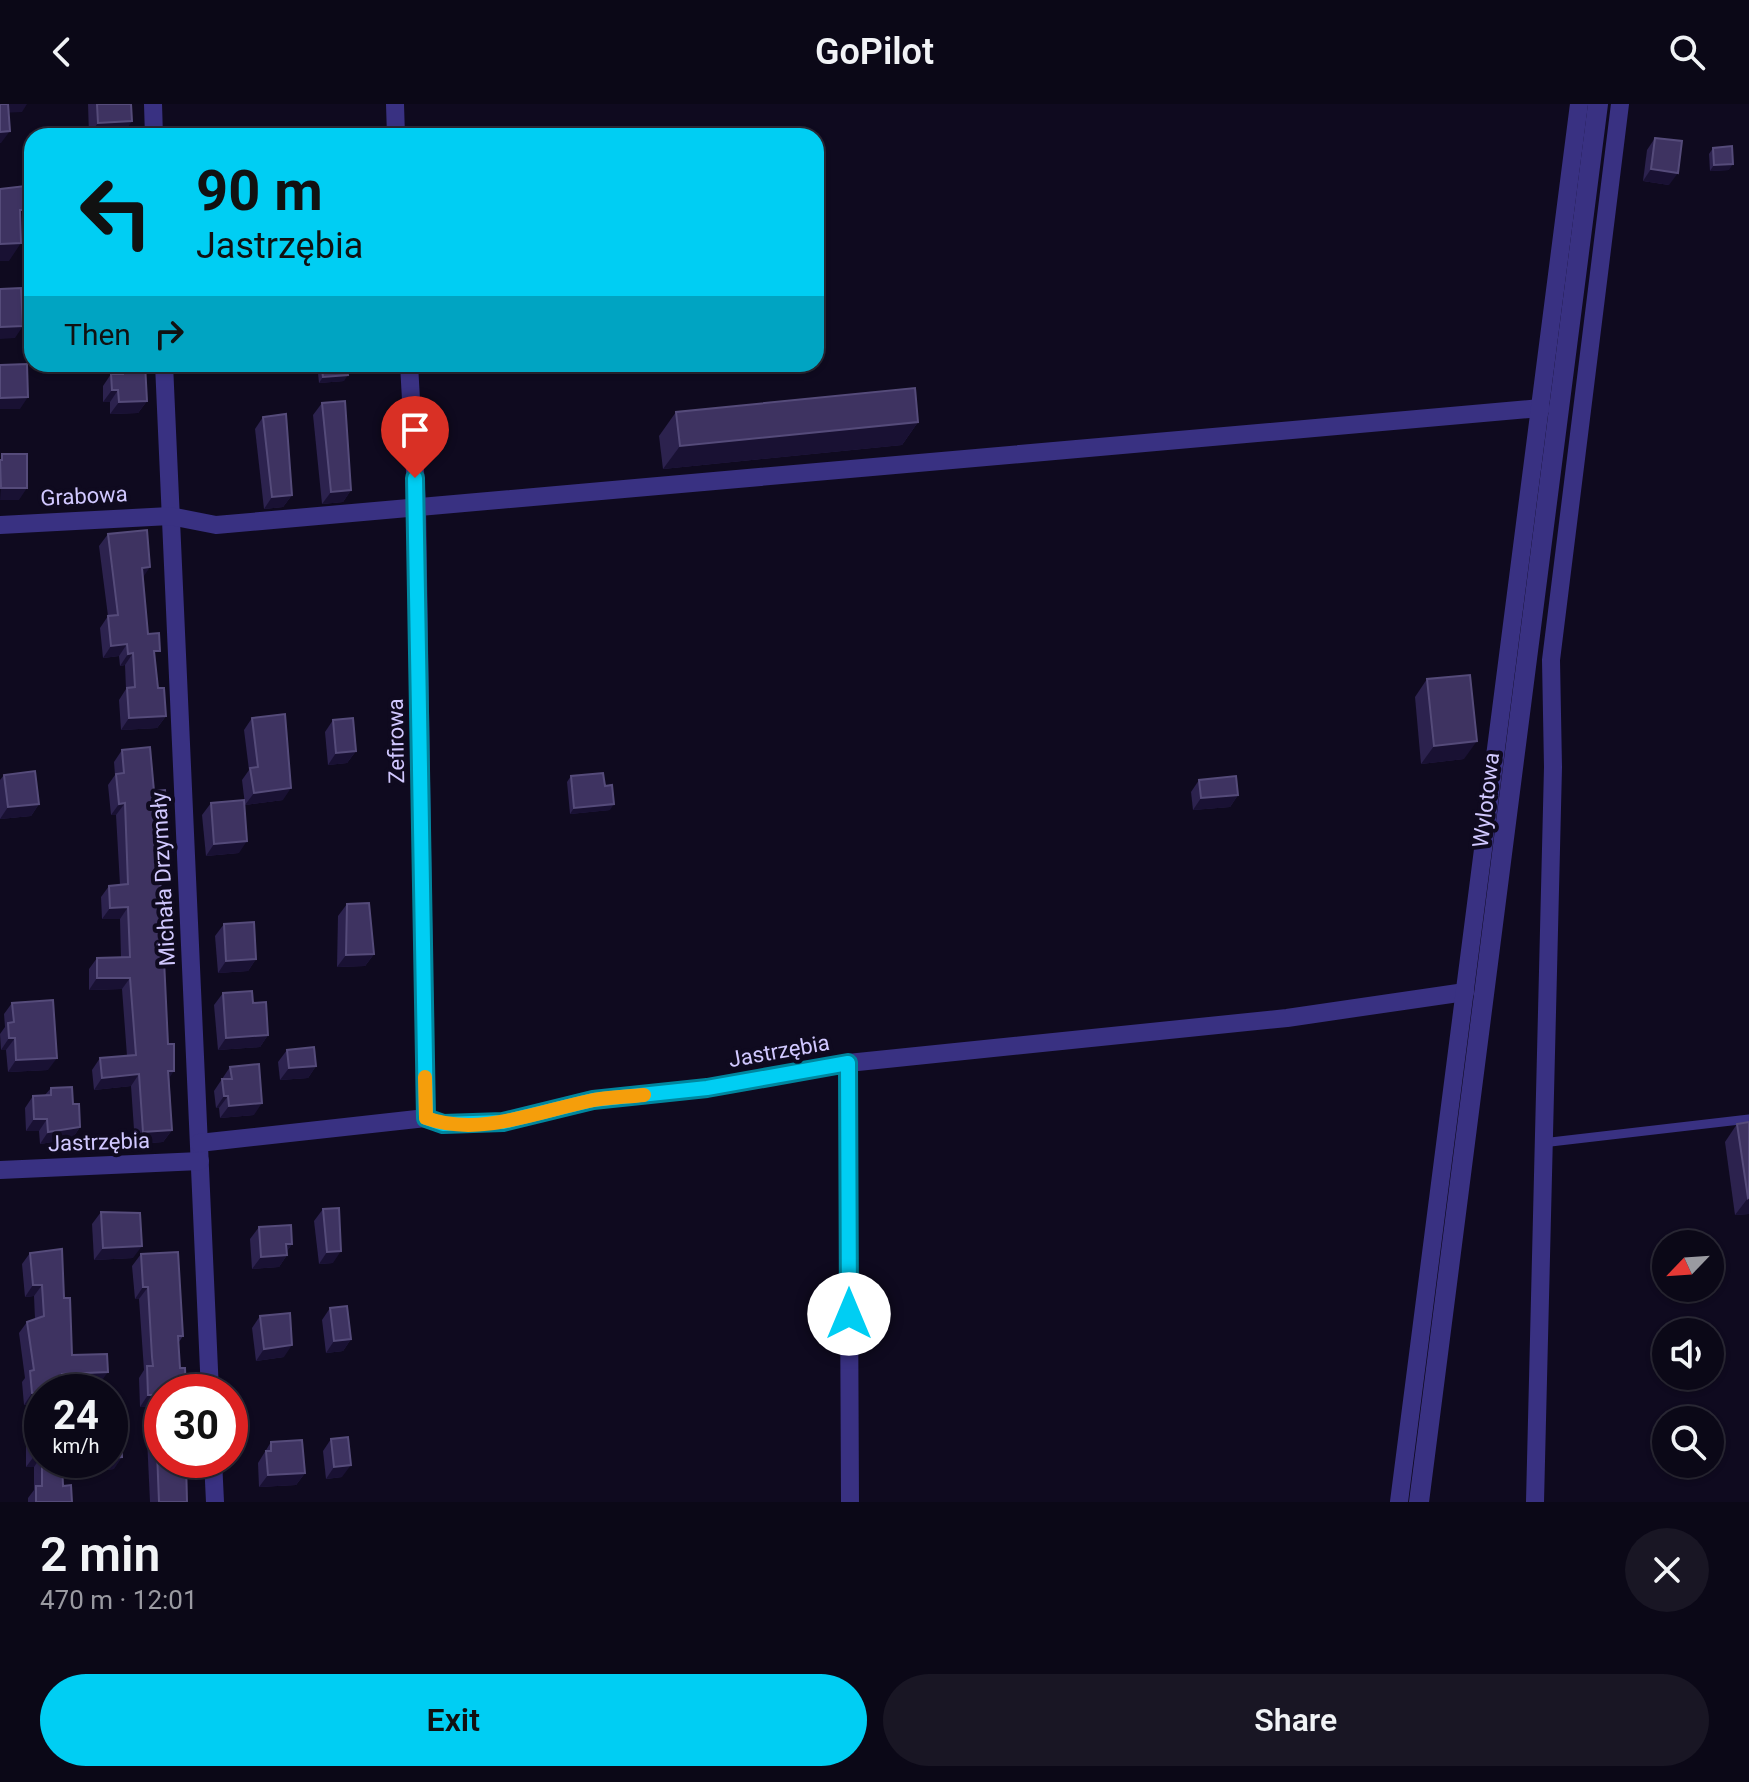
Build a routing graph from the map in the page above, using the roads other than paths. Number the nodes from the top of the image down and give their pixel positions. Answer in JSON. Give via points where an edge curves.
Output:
{"nodes":[{"id":1,"x":153,"y":104,"type":"edge"},
{"id":2,"x":395,"y":104,"type":"edge"},
{"id":3,"x":1579,"y":104,"type":"edge"},
{"id":4,"x":1598,"y":104,"type":"edge"},
{"id":5,"x":1620,"y":104,"type":"edge"},
{"id":6,"x":154,"y":128,"type":"edge"},
{"id":7,"x":396,"y":128,"type":"edge"},
{"id":8,"x":164,"y":372,"type":"edge"},
{"id":9,"x":409,"y":372,"type":"edge"},
{"id":10,"x":1541,"y":408,"type":"junction"},
{"id":11,"x":417,"y":507,"type":"junction"},
{"id":12,"x":170,"y":516,"type":"junction"},
{"id":13,"x":0,"y":525,"type":"edge"},
{"id":14,"x":1465,"y":992,"type":"junction"},
{"id":15,"x":848,"y":1063,"type":"junction"},
{"id":16,"x":426,"y":1118,"type":"junction"},
{"id":17,"x":1749,"y":1119,"type":"edge"},
{"id":18,"x":1542,"y":1143,"type":"junction"},
{"id":19,"x":199,"y":1152,"type":"junction"},
{"id":20,"x":0,"y":1170,"type":"edge"},
{"id":21,"x":209,"y":1374,"type":"edge"},
{"id":22,"x":214,"y":1478,"type":"edge"},
{"id":23,"x":215,"y":1502,"type":"edge"},
{"id":24,"x":850,"y":1502,"type":"edge"},
{"id":25,"x":1399,"y":1502,"type":"edge"},
{"id":26,"x":1419,"y":1502,"type":"edge"},
{"id":27,"x":1535,"y":1502,"type":"edge"}],
"edges":[{"from":1,"to":6,"type":"street"},
{"from":2,"to":7,"type":"street"},
{"from":3,"to":10,"type":"street","name":"Wylotowa"},
{"from":4,"to":26,"type":"street","name":"Wylotowa"},
{"from":5,"to":18,"type":"street","via":[[1551,660]]},
{"from":8,"to":12,"type":"street","name":"Michała Drzymały"},
{"from":9,"to":11,"type":"street","name":"Zefirowa"},
{"from":10,"to":11,"type":"street","name":"Grabowa"},
{"from":10,"to":14,"type":"street","name":"Wylotowa"},
{"from":11,"to":12,"type":"street","name":"Grabowa","via":[[216,525]]},
{"from":11,"to":16,"type":"street","name":"Zefirowa"},
{"from":12,"to":13,"type":"street","name":"Grabowa"},
{"from":12,"to":19,"type":"street","name":"Michała Drzymały"},
{"from":14,"to":15,"type":"street","name":"Jastrzębia","via":[[1273,1020]]},
{"from":14,"to":25,"type":"street","name":"Wylotowa"},
{"from":15,"to":16,"type":"street","name":"Jastrzębia","via":[[707,1088],[593,1100],[503,1122],[443,1124]]},
{"from":15,"to":24,"type":"street"},
{"from":16,"to":19,"type":"street","name":"Jastrzębia"},
{"from":17,"to":18,"type":"lane"},
{"from":18,"to":27,"type":"street"},
{"from":19,"to":20,"type":"street","name":"Jastrzębia"},
{"from":19,"to":21,"type":"street","name":"Michała Drzymały"},
{"from":22,"to":23,"type":"street"}]}
